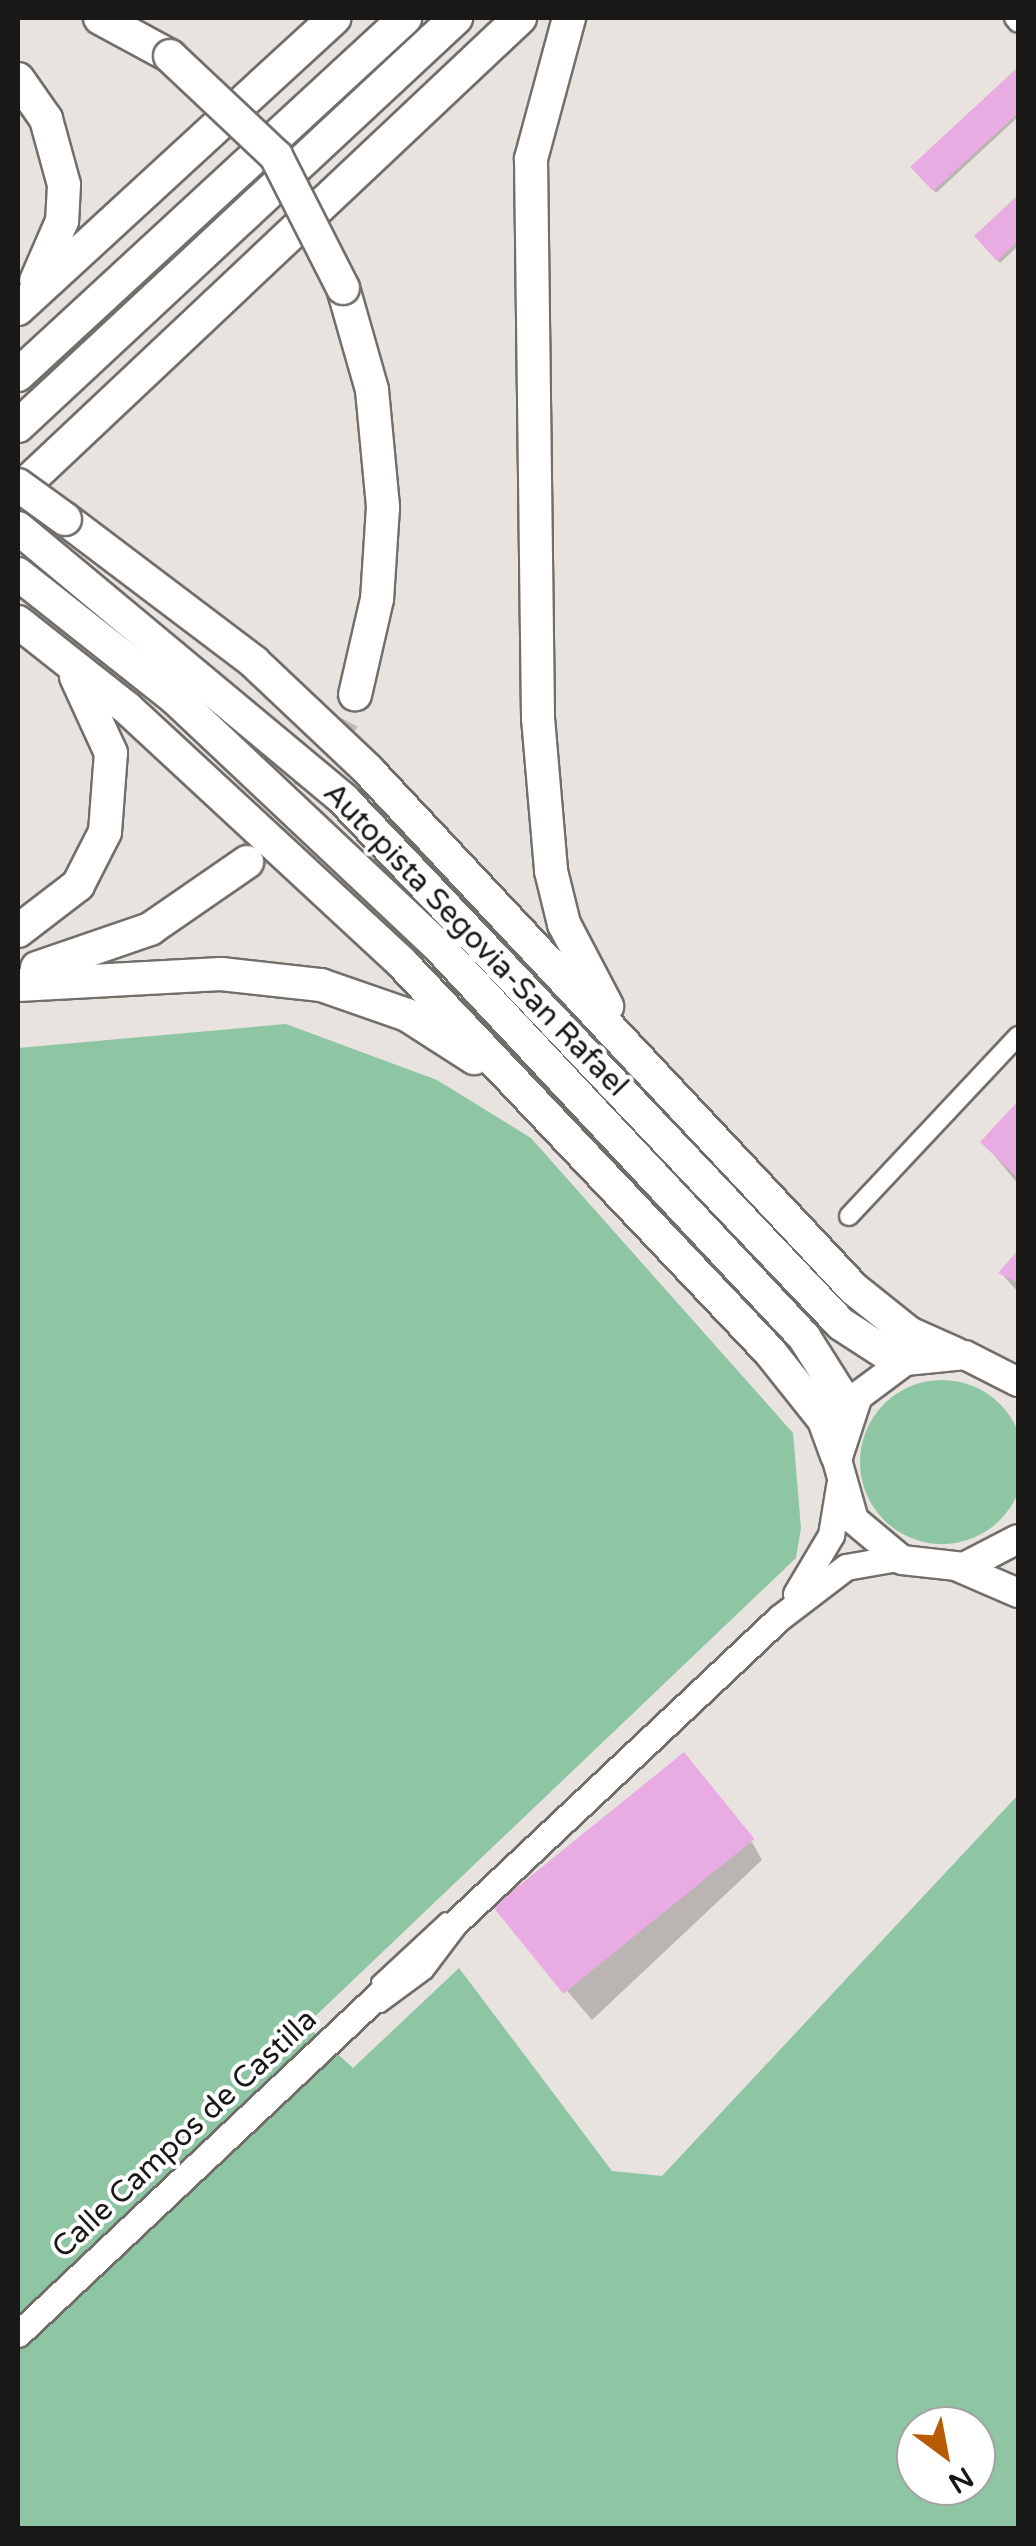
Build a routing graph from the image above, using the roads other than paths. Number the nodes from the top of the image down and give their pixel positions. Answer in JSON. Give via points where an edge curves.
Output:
{"nodes":[{"id":1,"x":100,"y":18,"type":"edge"},
{"id":2,"x":335,"y":18,"type":"edge"},
{"id":3,"x":405,"y":18,"type":"edge"},
{"id":4,"x":456,"y":18,"type":"edge"},
{"id":5,"x":520,"y":18,"type":"edge"},
{"id":6,"x":569,"y":18,"type":"edge"},
{"id":7,"x":18,"y":79,"type":"edge"},
{"id":8,"x":18,"y":306,"type":"edge"},
{"id":9,"x":18,"y":375,"type":"edge"},
{"id":10,"x":18,"y":426,"type":"edge"},
{"id":11,"x":18,"y":488,"type":"edge"},
{"id":12,"x":30,"y":537,"type":"edge"},
{"id":13,"x":18,"y":574,"type":"edge"},
{"id":14,"x":24,"y":627,"type":"edge"},
{"id":15,"x":355,"y":695,"type":"tunnel mouth"},
{"id":16,"x":247,"y":862,"type":"tunnel mouth"},
{"id":17,"x":18,"y":931,"type":"edge"},
{"id":18,"x":18,"y":970,"type":"edge"},
{"id":19,"x":18,"y":985,"type":"edge"},
{"id":20,"x":1018,"y":1036,"type":"edge"},
{"id":21,"x":638,"y":1056,"type":"junction"},
{"id":22,"x":556,"y":1124,"type":"junction"},
{"id":23,"x":850,"y":1216,"type":"dead end"},
{"id":24,"x":956,"y":1354,"type":"junction"},
{"id":25,"x":918,"y":1356,"type":"junction"},
{"id":26,"x":1016,"y":1379,"type":"edge"},
{"id":27,"x":850,"y":1410,"type":"junction"},
{"id":28,"x":838,"y":1471,"type":"junction"},
{"id":29,"x":1018,"y":1539,"type":"edge"},
{"id":30,"x":897,"y":1558,"type":"junction"},
{"id":31,"x":959,"y":1568,"type":"junction"},
{"id":32,"x":1018,"y":1593,"type":"edge"},
{"id":33,"x":778,"y":1618,"type":"junction"},
{"id":34,"x":18,"y":2334,"type":"edge"}],
"edges":[{"from":1,"to":15,"type":"highway","bridge":true,"via":[[170,56],[276,156],[344,288],[372,390],[383,507],[377,599]]},
{"from":2,"to":8,"type":"highway"},
{"from":3,"to":9,"type":"highway"},
{"from":4,"to":10,"type":"highway"},
{"from":5,"to":11,"type":"highway"},
{"from":6,"to":21,"type":"highway","via":[[532,160],[542,792],[564,924]]},
{"from":7,"to":8,"type":"highway","via":[[46,119],[64,185],[54,247]]},
{"from":11,"to":21,"type":"highway","bridge":true,"via":[[254,662]]},
{"from":12,"to":25,"type":"highway","name":"Autopista Segovia-San Rafael","via":[[344,800],[841,1324],[889,1354]]},
{"from":13,"to":27,"type":"highway","name":"Autopista Segovia-San Rafael","via":[[176,700],[440,948],[804,1337]]},
{"from":14,"to":17,"type":"highway","via":[[92,703],[110,753],[111,801],[96,860],[55,909]]},
{"from":14,"to":22,"type":"highway","via":[[292,857]]},
{"from":16,"to":18,"type":"highway","via":[[138,935]]},
{"from":19,"to":22,"type":"highway","via":[[221,974],[321,985],[440,1034]]},
{"from":20,"to":23,"type":"street"},
{"from":21,"to":24,"type":"highway","via":[[854,1289],[909,1333]]},
{"from":22,"to":28,"type":"highway","via":[[790,1376],[824,1420]]},
{"from":24,"to":25,"type":"main road"},
{"from":24,"to":26,"type":"main road"},
{"from":25,"to":27,"type":"main road","via":[[880,1375]]},
{"from":27,"to":28,"type":"main road"},
{"from":28,"to":30,"type":"main road","via":[[860,1529]]},
{"from":28,"to":33,"type":"main road","name":"Calle Campos de Castilla","via":[[831,1535]]},
{"from":29,"to":31,"type":"main road"},
{"from":30,"to":31,"type":"main road"},
{"from":30,"to":33,"type":"main road","name":"Calle Campos de Castilla","via":[[846,1568]]},
{"from":31,"to":32,"type":"main road"},
{"from":33,"to":34,"type":"main road","name":"Calle Campos de Castilla"}]}
